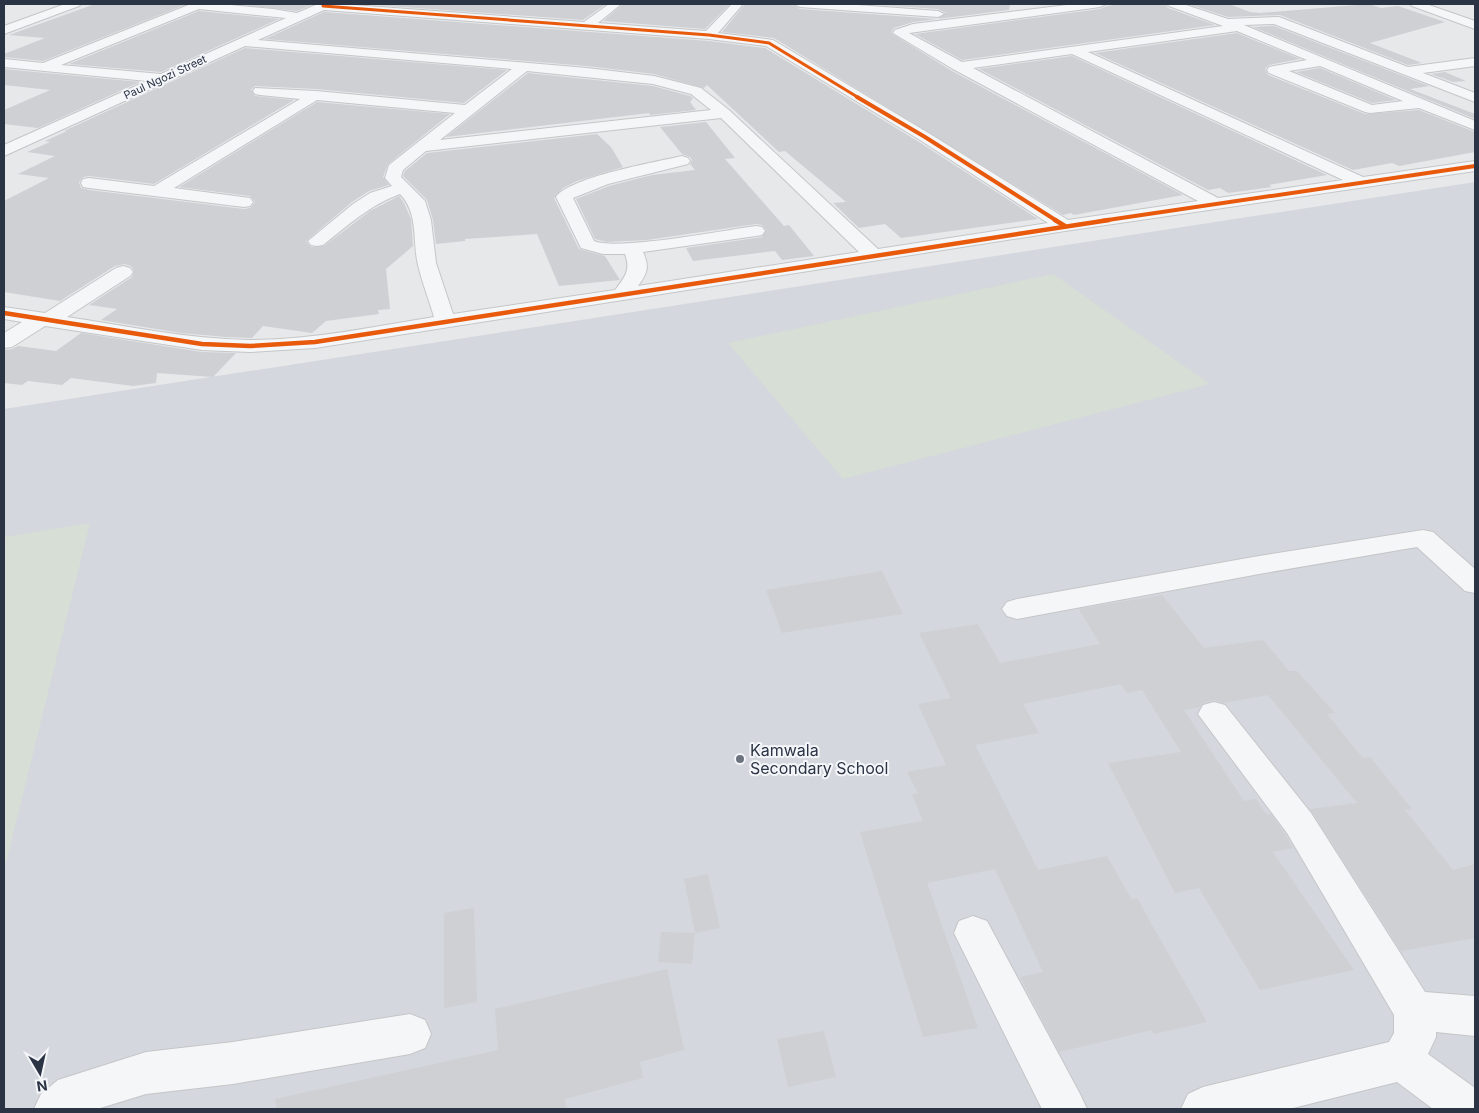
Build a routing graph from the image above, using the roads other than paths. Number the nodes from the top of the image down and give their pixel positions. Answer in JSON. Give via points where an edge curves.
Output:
{"nodes":[{"id":1,"x":75,"y":4,"type":"edge"},
{"id":2,"x":198,"y":4,"type":"edge"},
{"id":3,"x":616,"y":4,"type":"edge"},
{"id":4,"x":738,"y":4,"type":"edge"},
{"id":5,"x":800,"y":4,"type":"edge"},
{"id":6,"x":1100,"y":4,"type":"edge"},
{"id":7,"x":1173,"y":4,"type":"edge"},
{"id":8,"x":1416,"y":4,"type":"edge"},
{"id":9,"x":325,"y":5,"type":"edge"},
{"id":10,"x":872,"y":10,"type":"junction"},
{"id":11,"x":950,"y":15,"type":"junction"},
{"id":12,"x":298,"y":17,"type":"junction"},
{"id":13,"x":997,"y":17,"type":"junction"},
{"id":14,"x":1233,"y":25,"type":"junction"},
{"id":15,"x":1475,"y":25,"type":"edge"},
{"id":16,"x":586,"y":26,"type":"junction"},
{"id":17,"x":909,"y":26,"type":"junction"},
{"id":18,"x":4,"y":30,"type":"edge"},
{"id":19,"x":709,"y":35,"type":"junction"},
{"id":20,"x":242,"y":42,"type":"junction"},
{"id":21,"x":1074,"y":50,"type":"junction"},
{"id":22,"x":1321,"y":62,"type":"junction"},
{"id":23,"x":1475,"y":62,"type":"edge"},
{"id":24,"x":4,"y":63,"type":"edge"},
{"id":25,"x":958,"y":66,"type":"junction"},
{"id":26,"x":44,"y":67,"type":"junction"},
{"id":27,"x":523,"y":67,"type":"junction"},
{"id":28,"x":1409,"y":71,"type":"junction"},
{"id":29,"x":161,"y":79,"type":"junction"},
{"id":30,"x":260,"y":91,"type":"dead end"},
{"id":31,"x":316,"y":95,"type":"junction"},
{"id":32,"x":1475,"y":98,"type":"edge"},
{"id":33,"x":1419,"y":103,"type":"junction"},
{"id":34,"x":469,"y":110,"type":"junction"},
{"id":35,"x":724,"y":113,"type":"junction"},
{"id":36,"x":1475,"y":126,"type":"edge"},
{"id":37,"x":4,"y":138,"type":"edge"},
{"id":38,"x":24,"y":142,"type":"junction"},
{"id":39,"x":421,"y":146,"type":"junction"},
{"id":40,"x":4,"y":151,"type":"edge"},
{"id":41,"x":682,"y":161,"type":"dead end"},
{"id":42,"x":1475,"y":166,"type":"edge"},
{"id":43,"x":89,"y":183,"type":"dead end"},
{"id":44,"x":1362,"y":183,"type":"junction"},
{"id":45,"x":402,"y":188,"type":"junction"},
{"id":46,"x":157,"y":191,"type":"junction"},
{"id":47,"x":244,"y":202,"type":"dead end"},
{"id":48,"x":1216,"y":204,"type":"junction"},
{"id":49,"x":1065,"y":226,"type":"junction"},
{"id":50,"x":756,"y":231,"type":"dead end"},
{"id":51,"x":317,"y":241,"type":"dead end"},
{"id":52,"x":632,"y":248,"type":"junction"},
{"id":53,"x":873,"y":255,"type":"junction"},
{"id":54,"x":123,"y":272,"type":"dead end"},
{"id":55,"x":623,"y":293,"type":"junction"},
{"id":56,"x":4,"y":313,"type":"edge"},
{"id":57,"x":45,"y":319,"type":"junction"},
{"id":58,"x":445,"y":320,"type":"junction"},
{"id":59,"x":4,"y":342,"type":"edge"},
{"id":60,"x":1475,"y":584,"type":"edge"},
{"id":61,"x":1017,"y":609,"type":"dead end"},
{"id":62,"x":1214,"y":714,"type":"dead end"},
{"id":63,"x":973,"y":933,"type":"dead end"},
{"id":64,"x":1414,"y":1011,"type":"junction"},
{"id":65,"x":1475,"y":1016,"type":"edge"},
{"id":66,"x":410,"y":1034,"type":"dead end"},
{"id":67,"x":1402,"y":1060,"type":"junction"},
{"id":68,"x":56,"y":1109,"type":"edge"},
{"id":69,"x":1065,"y":1109,"type":"edge"},
{"id":70,"x":1203,"y":1109,"type":"edge"},
{"id":71,"x":1468,"y":1109,"type":"edge"}],
"edges":[{"from":1,"to":18,"type":"street"},
{"from":2,"to":12,"type":"street"},
{"from":2,"to":26,"type":"street"},
{"from":3,"to":16,"type":"street"},
{"from":4,"to":19,"type":"street"},
{"from":5,"to":10,"type":"street"},
{"from":6,"to":13,"type":"street"},
{"from":7,"to":14,"type":"street"},
{"from":8,"to":15,"type":"street"},
{"from":9,"to":12,"type":"street","name":"Paul Ngozi Street"},
{"from":9,"to":16,"type":"street"},
{"from":10,"to":11,"type":"street"},
{"from":10,"to":17,"type":"street"},
{"from":11,"to":13,"type":"street"},
{"from":11,"to":17,"type":"street"},
{"from":12,"to":20,"type":"street","name":"Paul Ngozi Street"},
{"from":13,"to":17,"type":"street"},
{"from":14,"to":21,"type":"street"},
{"from":14,"to":22,"type":"street"},
{"from":14,"to":28,"type":"street","via":[[1275,20]]},
{"from":16,"to":19,"type":"street"},
{"from":17,"to":25,"type":"street","via":[[899,33]]},
{"from":19,"to":49,"type":"street","via":[[769,43]]},
{"from":20,"to":27,"type":"street"},
{"from":20,"to":29,"type":"street","name":"Paul Ngozi Street"},
{"from":21,"to":25,"type":"street"},
{"from":21,"to":44,"type":"street"},
{"from":22,"to":33,"type":"street"},
{"from":22,"to":33,"type":"street","via":[[1274,70],[1370,109]]},
{"from":23,"to":28,"type":"street"},
{"from":24,"to":26,"type":"street"},
{"from":25,"to":48,"type":"street"},
{"from":26,"to":29,"type":"street"},
{"from":27,"to":34,"type":"street"},
{"from":27,"to":35,"type":"street","via":[[679,85],[696,91]]},
{"from":28,"to":32,"type":"street"},
{"from":29,"to":38,"type":"street","name":"Paul Ngozi Street"},
{"from":30,"to":31,"type":"street"},
{"from":31,"to":34,"type":"street"},
{"from":31,"to":46,"type":"street"},
{"from":33,"to":36,"type":"street"},
{"from":34,"to":39,"type":"street"},
{"from":35,"to":39,"type":"street"},
{"from":35,"to":53,"type":"street"},
{"from":37,"to":38,"type":"street"},
{"from":38,"to":40,"type":"street","name":"Paul Ngozi Street"},
{"from":39,"to":45,"type":"street","via":[[395,168],[393,178]]},
{"from":41,"to":52,"type":"street","via":[[588,185],[564,197],[587,244],[610,249]]},
{"from":42,"to":44,"type":"street"},
{"from":43,"to":46,"type":"street"},
{"from":44,"to":48,"type":"street"},
{"from":45,"to":51,"type":"street","via":[[376,197],[358,208]]},
{"from":45,"to":58,"type":"street","via":[[416,201],[422,220],[427,263]]},
{"from":46,"to":47,"type":"street"},
{"from":48,"to":49,"type":"street"},
{"from":49,"to":53,"type":"street"},
{"from":50,"to":52,"type":"street"},
{"from":52,"to":55,"type":"street","via":[[639,270]]},
{"from":53,"to":55,"type":"street"},
{"from":54,"to":57,"type":"street"},
{"from":55,"to":58,"type":"street"},
{"from":56,"to":57,"type":"street"},
{"from":57,"to":58,"type":"street","via":[[202,344],[250,346],[315,342]]},
{"from":57,"to":59,"type":"street"},
{"from":60,"to":61,"type":"street","via":[[1423,538]]},
{"from":62,"to":64,"type":"street","via":[[1299,823]]},
{"from":63,"to":69,"type":"street"},
{"from":64,"to":65,"type":"street"},
{"from":64,"to":67,"type":"street","via":[[1415,1037]]},
{"from":66,"to":68,"type":"street","via":[[233,1063],[146,1073],[73,1095]]},
{"from":67,"to":70,"type":"street"},
{"from":67,"to":71,"type":"street"}]}
